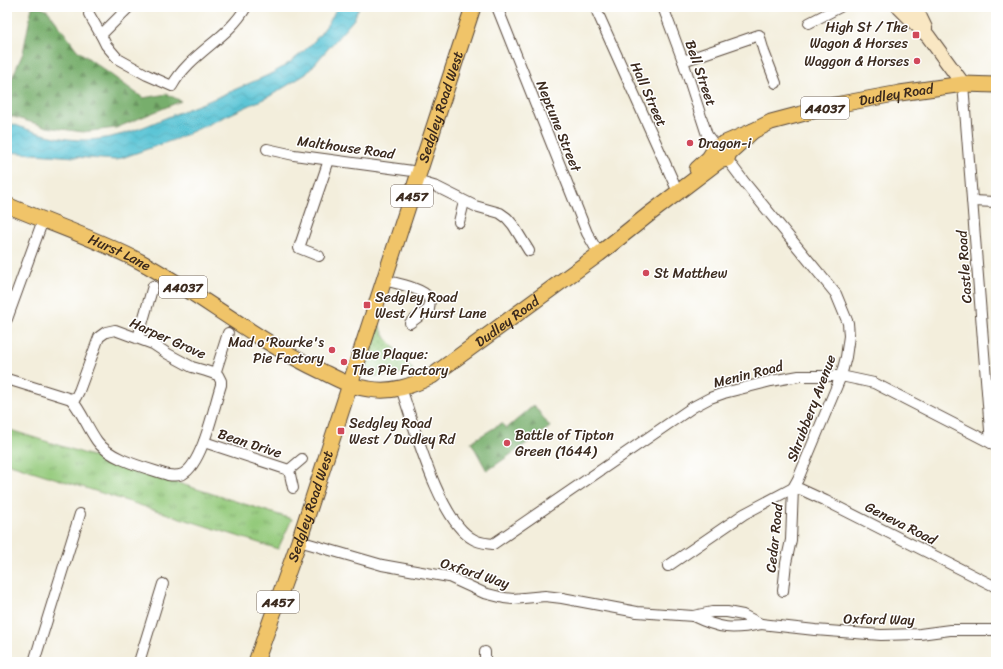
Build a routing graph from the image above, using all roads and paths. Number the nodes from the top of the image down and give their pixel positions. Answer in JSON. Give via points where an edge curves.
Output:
{"nodes":[{"id":1,"x":128,"y":7,"type":"edge"},
{"id":2,"x":246,"y":7,"type":"edge"},
{"id":3,"x":473,"y":7,"type":"edge"},
{"id":4,"x":496,"y":7,"type":"edge"},
{"id":5,"x":595,"y":7,"type":"edge"},
{"id":6,"x":663,"y":7,"type":"edge"},
{"id":7,"x":840,"y":7,"type":"edge"},
{"id":8,"x":899,"y":7,"type":"edge"},
{"id":9,"x":915,"y":7,"type":"edge"},
{"id":10,"x":89,"y":14,"type":"dead end"},
{"id":11,"x":809,"y":23,"type":"dead end"},
{"id":12,"x":101,"y":35,"type":"junction"},
{"id":13,"x":928,"y":36,"type":"junction"},
{"id":14,"x":683,"y":61,"type":"junction"},
{"id":15,"x":776,"y":82,"type":"dead end"},
{"id":16,"x":963,"y":84,"type":"junction"},
{"id":17,"x":996,"y":84,"type":"edge"},
{"id":18,"x":267,"y":149,"type":"dead end"},
{"id":19,"x":721,"y":153,"type":"junction"},
{"id":20,"x":329,"y":160,"type":"junction"},
{"id":21,"x":419,"y":176,"type":"junction"},
{"id":22,"x":677,"y":191,"type":"junction"},
{"id":23,"x":464,"y":202,"type":"junction"},
{"id":24,"x":972,"y":202,"type":"junction"},
{"id":25,"x":996,"y":202,"type":"edge"},
{"id":26,"x":7,"y":205,"type":"edge"},
{"id":27,"x":43,"y":220,"type":"junction"},
{"id":28,"x":459,"y":222,"type":"dead end"},
{"id":29,"x":528,"y":251,"type":"dead end"},
{"id":30,"x":599,"y":254,"type":"junction"},
{"id":31,"x":319,"y":256,"type":"dead end"},
{"id":32,"x":384,"y":280,"type":"junction"},
{"id":33,"x":153,"y":286,"type":"dead end"},
{"id":34,"x":7,"y":318,"type":"edge"},
{"id":35,"x":410,"y":323,"type":"dead end"},
{"id":36,"x":228,"y":333,"type":"dead end"},
{"id":37,"x":138,"y":338,"type":"junction"},
{"id":38,"x":215,"y":374,"type":"junction"},
{"id":39,"x":841,"y":376,"type":"junction"},
{"id":40,"x":7,"y":379,"type":"edge"},
{"id":41,"x":350,"y":385,"type":"junction"},
{"id":42,"x":401,"y":388,"type":"junction"},
{"id":43,"x":71,"y":399,"type":"junction"},
{"id":44,"x":204,"y":442,"type":"junction"},
{"id":45,"x":994,"y":444,"type":"edge"},
{"id":46,"x":302,"y":458,"type":"dead end"},
{"id":47,"x":289,"y":470,"type":"junction"},
{"id":48,"x":293,"y":488,"type":"dead end"},
{"id":49,"x":793,"y":488,"type":"junction"},
{"id":50,"x":80,"y":514,"type":"dead end"},
{"id":51,"x":299,"y":541,"type":"junction"},
{"id":52,"x":668,"y":566,"type":"dead end"},
{"id":53,"x":163,"y":584,"type":"dead end"},
{"id":54,"x":996,"y":587,"type":"edge"},
{"id":55,"x":783,"y":591,"type":"dead end"},
{"id":56,"x":693,"y":616,"type":"junction"},
{"id":57,"x":761,"y":624,"type":"junction"},
{"id":58,"x":996,"y":630,"type":"edge"},
{"id":59,"x":34,"y":662,"type":"edge"},
{"id":60,"x":139,"y":662,"type":"edge"},
{"id":61,"x":256,"y":662,"type":"edge"}],
"edges":[{"from":1,"to":12,"type":"street"},
{"from":2,"to":12,"type":"street","via":[[222,34],[178,74],[172,86],[118,59]]},
{"from":3,"to":21,"type":"main road","name":"Sedgley Road West","number":"A457"},
{"from":4,"to":30,"type":"street","name":"Neptune Street","via":[[587,233]]},
{"from":5,"to":22,"type":"street","name":"Hall Street"},
{"from":6,"to":14,"type":"street","name":"Bell Street"},
{"from":7,"to":11,"type":"street"},
{"from":8,"to":13,"type":"main road"},
{"from":9,"to":13,"type":"main road"},
{"from":10,"to":12,"type":"street"},
{"from":13,"to":16,"type":"main road"},
{"from":14,"to":15,"type":"street","via":[[759,35]]},
{"from":14,"to":19,"type":"street","name":"Bell Street","via":[[707,135]]},
{"from":16,"to":17,"type":"main road","name":"Dudley Road","number":"A4037"},
{"from":16,"to":19,"type":"main road","name":"Dudley Road","number":"A4037","via":[[900,93],[771,122]]},
{"from":16,"to":24,"type":"street","name":"Castle Road"},
{"from":18,"to":20,"type":"street","name":"Malthouse Road"},
{"from":19,"to":22,"type":"main road","name":"Dudley Road","number":"A4037","via":[[709,158]]},
{"from":19,"to":39,"type":"street","name":"Shrubbery Avenue","via":[[836,294],[848,323],[849,336]]},
{"from":20,"to":21,"type":"street","name":"Malthouse Road"},
{"from":20,"to":31,"type":"street","via":[[300,248]]},
{"from":21,"to":23,"type":"street","name":"Malthouse Road"},
{"from":21,"to":32,"type":"main road","name":"Sedgley Road West","number":"A457"},
{"from":22,"to":30,"type":"main road","name":"Dudley Road","number":"A4037"},
{"from":23,"to":28,"type":"street"},
{"from":23,"to":29,"type":"street","name":"Malthouse Road","via":[[500,213],[507,218]]},
{"from":24,"to":25,"type":"street"},
{"from":24,"to":45,"type":"street","name":"Castle Road"},
{"from":26,"to":27,"type":"main road","name":"Hurst Lane","number":"A4037"},
{"from":27,"to":34,"type":"street"},
{"from":27,"to":41,"type":"main road","name":"Hurst Lane","number":"A4037","via":[[139,261],[299,361]]},
{"from":30,"to":42,"type":"main road","name":"Dudley Road","number":"A4037","via":[[432,376]]},
{"from":32,"to":35,"type":"street","via":[[420,290],[427,295],[429,309]]},
{"from":32,"to":41,"type":"main road","name":"Sedgley Road West","number":"A457"},
{"from":33,"to":37,"type":"street"},
{"from":36,"to":38,"type":"street"},
{"from":37,"to":38,"type":"street","name":"Harper Grove","via":[[153,344],[192,368]]},
{"from":37,"to":43,"type":"street","name":"Harper Grove","via":[[115,330],[99,337],[79,391],[76,397]]},
{"from":38,"to":44,"type":"street","name":"Harper Grove","via":[[218,375],[220,385]]},
{"from":39,"to":42,"type":"street","name":"Menin Road","via":[[799,376],[748,386],[710,398],[693,407],[493,544],[472,539],[454,521],[433,481]]},
{"from":39,"to":45,"type":"street","name":"Menin Road","via":[[874,384]]},
{"from":39,"to":49,"type":"street","name":"Shrubbery Avenue"},
{"from":40,"to":43,"type":"street"},
{"from":41,"to":42,"type":"main road","name":"Dudley Road","number":"A4037","via":[[385,391]]},
{"from":41,"to":51,"type":"main road","name":"Sedgley Road West","number":"A457"},
{"from":43,"to":44,"type":"street","name":"Harper Grove","via":[[98,443],[109,453],[168,475],[177,476],[185,473],[194,464]]},
{"from":44,"to":47,"type":"street","name":"Bean Drive"},
{"from":46,"to":47,"type":"street","name":"Bean Drive"},
{"from":47,"to":48,"type":"street","name":"Bean Drive"},
{"from":49,"to":52,"type":"street","via":[[744,514]]},
{"from":49,"to":54,"type":"street","name":"Geneva Road","via":[[826,500]]},
{"from":49,"to":55,"type":"street","name":"Cedar Road","via":[[791,540]]},
{"from":50,"to":59,"type":"street"},
{"from":51,"to":56,"type":"street","name":"Oxford Way","via":[[382,565],[449,577],[484,593],[504,598],[545,596],[637,612]]},
{"from":51,"to":61,"type":"main road","name":"Sedgley Road West","number":"A457"},
{"from":53,"to":60,"type":"street"},
{"from":56,"to":57,"type":"street","name":"Oxford Way","via":[[711,625],[726,628]]},
{"from":56,"to":57,"type":"street","name":"Oxford Way","via":[[728,612],[743,615]]},
{"from":57,"to":58,"type":"street","name":"Oxford Way","via":[[880,635]]}]}
